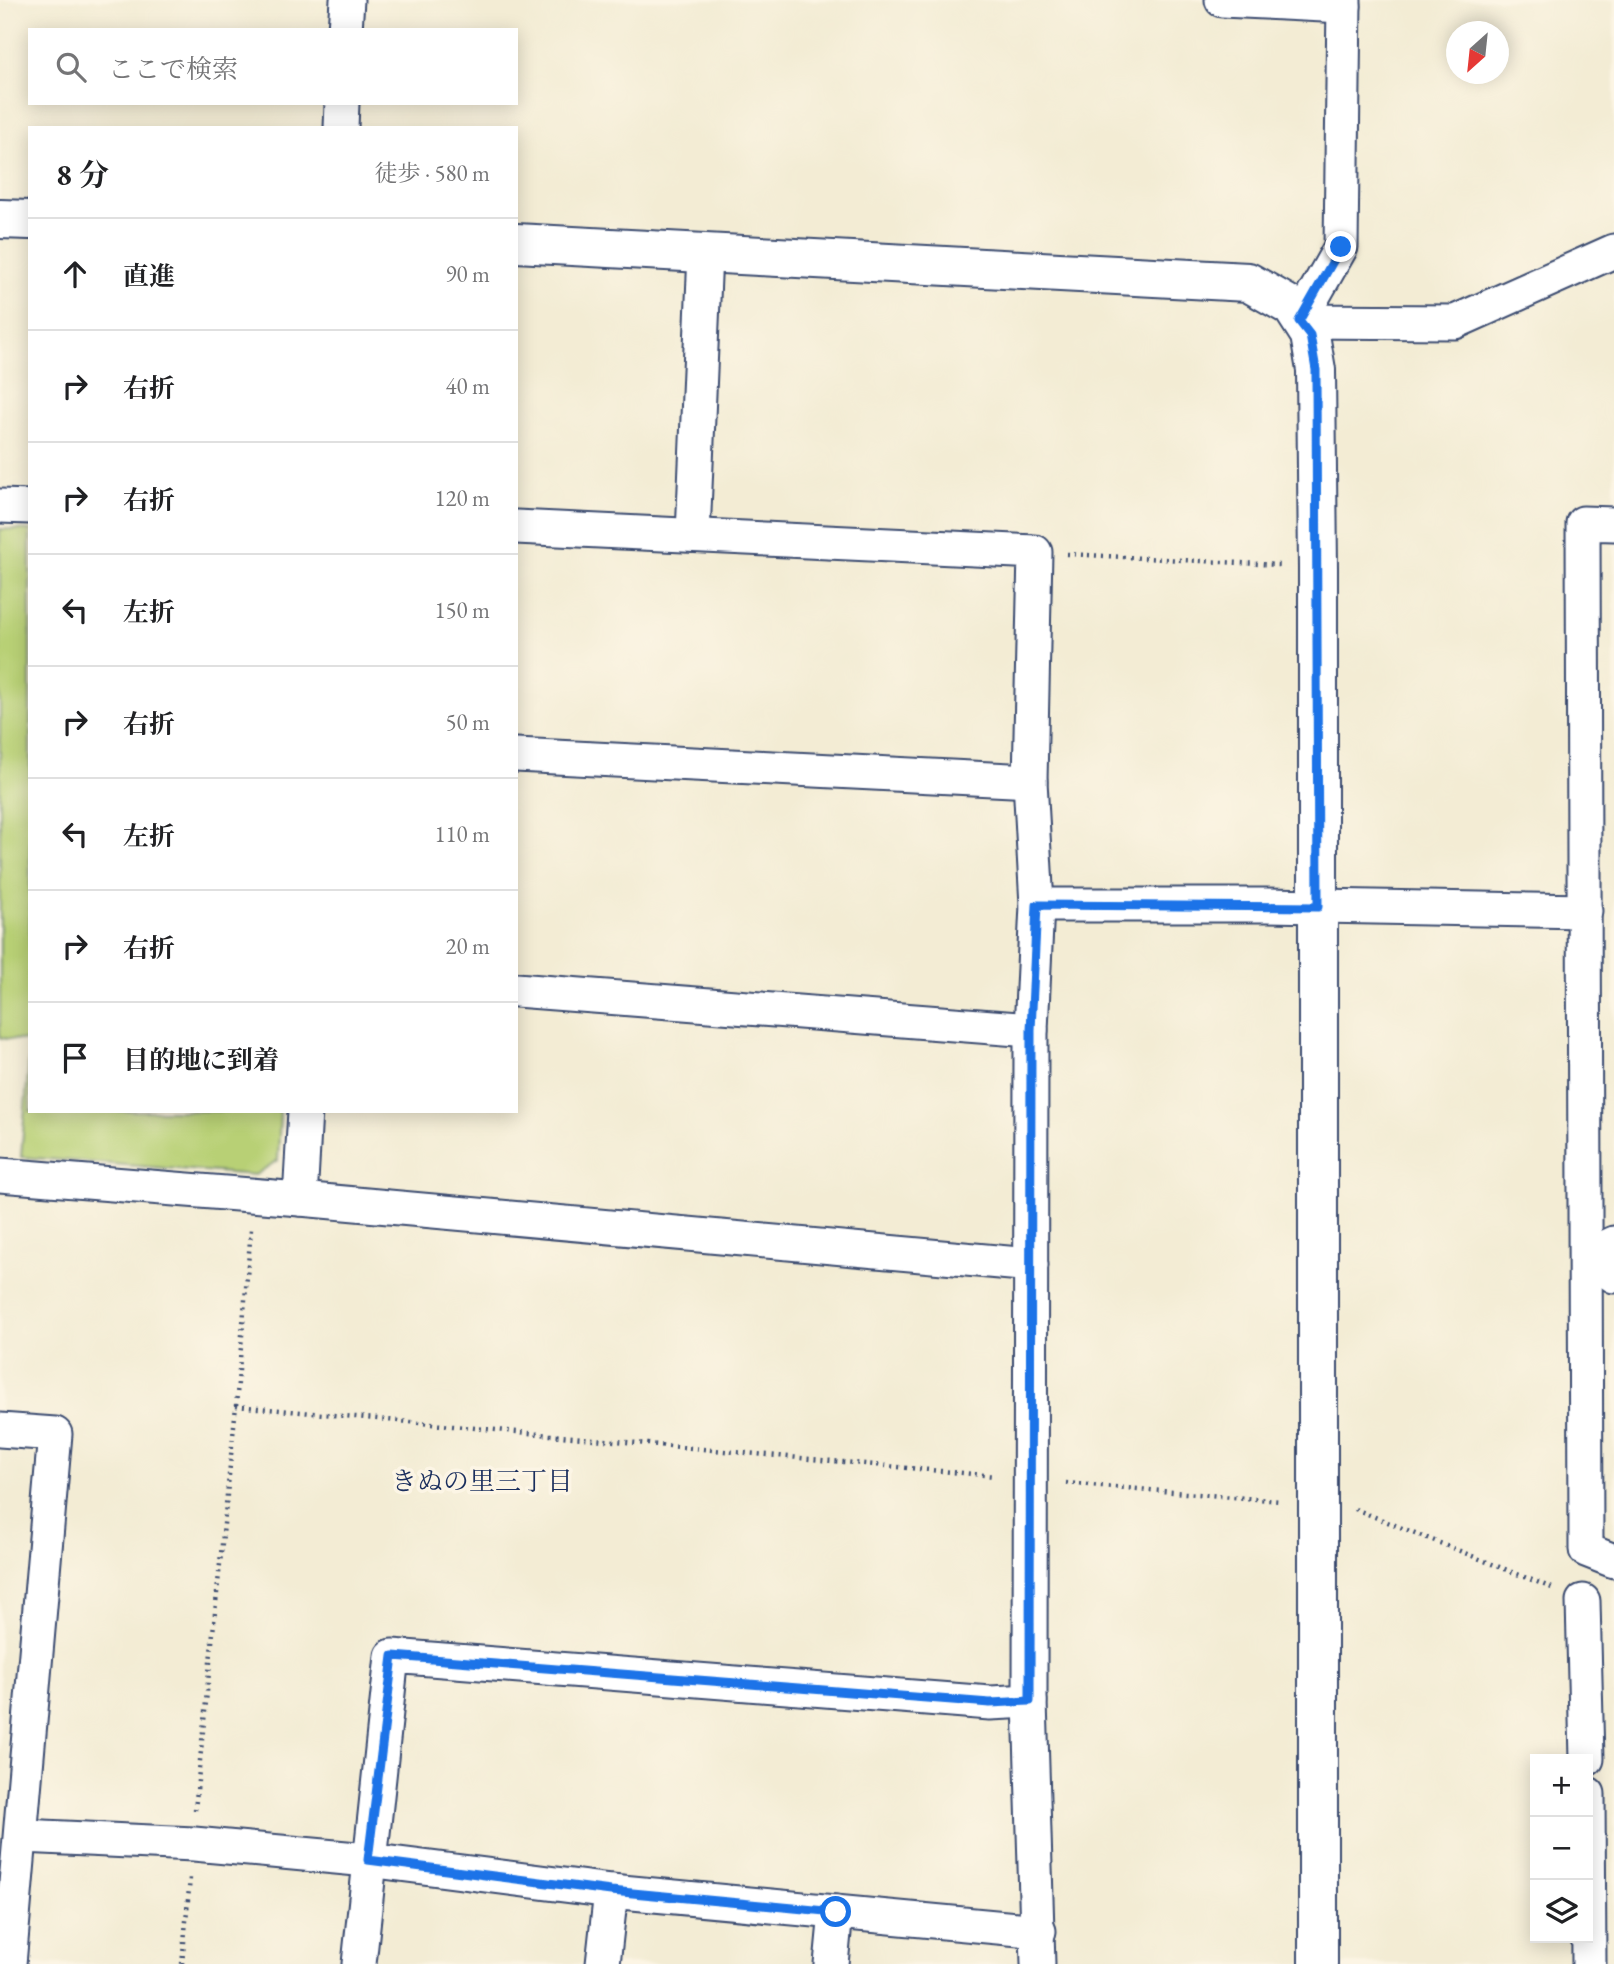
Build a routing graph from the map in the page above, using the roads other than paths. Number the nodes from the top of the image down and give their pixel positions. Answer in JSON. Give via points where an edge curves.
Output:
{"nodes":[{"id":1,"x":347,"y":0,"type":"edge"},
{"id":2,"x":1222,"y":0,"type":"edge"},
{"id":3,"x":1344,"y":3,"type":"edge"},
{"id":4,"x":345,"y":28,"type":"edge"},
{"id":5,"x":342,"y":105,"type":"edge"},
{"id":6,"x":341,"y":126,"type":"edge"},
{"id":7,"x":0,"y":219,"type":"edge"},
{"id":8,"x":28,"y":220,"type":"edge"},
{"id":9,"x":518,"y":243,"type":"edge"},
{"id":10,"x":1614,"y":251,"type":"edge"},
{"id":11,"x":705,"y":253,"type":"junction"},
{"id":12,"x":1299,"y":321,"type":"junction"},
{"id":13,"x":0,"y":506,"type":"edge"},
{"id":14,"x":28,"y":507,"type":"edge"},
{"id":15,"x":1614,"y":524,"type":"edge"},
{"id":16,"x":518,"y":527,"type":"edge"},
{"id":17,"x":693,"y":535,"type":"junction"},
{"id":18,"x":518,"y":755,"type":"edge"},
{"id":19,"x":1030,"y":781,"type":"junction"},
{"id":20,"x":1037,"y":905,"type":"junction"},
{"id":21,"x":1318,"y":907,"type":"junction"},
{"id":22,"x":1585,"y":911,"type":"junction"},
{"id":23,"x":518,"y":990,"type":"edge"},
{"id":24,"x":1031,"y":1030,"type":"junction"},
{"id":25,"x":1600,"y":1059,"type":"edge"},
{"id":26,"x":305,"y":1113,"type":"edge"},
{"id":27,"x":0,"y":1175,"type":"edge"},
{"id":28,"x":300,"y":1199,"type":"junction"},
{"id":29,"x":1601,"y":1250,"type":"edge"},
{"id":30,"x":1031,"y":1265,"type":"junction"},
{"id":31,"x":1614,"y":1276,"type":"edge"},
{"id":32,"x":0,"y":1430,"type":"edge"},
{"id":33,"x":1614,"y":1561,"type":"edge"},
{"id":34,"x":1583,"y":1601,"type":"road end"},
{"id":35,"x":1030,"y":1701,"type":"junction"},
{"id":36,"x":1587,"y":1754,"type":"edge"},
{"id":37,"x":1593,"y":1796,"type":"edge"},
{"id":38,"x":1614,"y":1804,"type":"edge"},
{"id":39,"x":1588,"y":1817,"type":"edge"},
{"id":40,"x":22,"y":1836,"type":"junction"},
{"id":41,"x":368,"y":1860,"type":"junction"},
{"id":42,"x":611,"y":1891,"type":"junction"},
{"id":43,"x":836,"y":1912,"type":"junction"},
{"id":44,"x":1039,"y":1931,"type":"junction"},
{"id":45,"x":9,"y":1964,"type":"edge"},
{"id":46,"x":359,"y":1964,"type":"edge"},
{"id":47,"x":603,"y":1964,"type":"edge"},
{"id":48,"x":831,"y":1964,"type":"edge"},
{"id":49,"x":1038,"y":1964,"type":"edge"},
{"id":50,"x":1318,"y":1964,"type":"edge"},
{"id":51,"x":1590,"y":1964,"type":"edge"}],
"edges":[{"from":1,"to":4,"type":"street"},
{"from":2,"to":3,"type":"street"},
{"from":3,"to":12,"type":"street","via":[[1341,247]]},
{"from":5,"to":6,"type":"street"},
{"from":7,"to":8,"type":"street"},
{"from":9,"to":11,"type":"street"},
{"from":10,"to":12,"type":"street","via":[[1455,322]]},
{"from":11,"to":12,"type":"street","via":[[1248,282],[1292,307]]},
{"from":11,"to":17,"type":"street"},
{"from":12,"to":21,"type":"street","via":[[1310,335],[1316,370]]},
{"from":13,"to":14,"type":"street"},
{"from":15,"to":22,"type":"street","via":[[1583,523]]},
{"from":16,"to":17,"type":"street"},
{"from":17,"to":19,"type":"street","via":[[1035,552]]},
{"from":18,"to":19,"type":"street"},
{"from":19,"to":20,"type":"street"},
{"from":20,"to":21,"type":"street"},
{"from":20,"to":24,"type":"street"},
{"from":21,"to":22,"type":"street"},
{"from":21,"to":50,"type":"street"},
{"from":22,"to":25,"type":"street"},
{"from":23,"to":24,"type":"street"},
{"from":24,"to":30,"type":"street"},
{"from":25,"to":29,"type":"street"},
{"from":26,"to":28,"type":"street"},
{"from":27,"to":28,"type":"street"},
{"from":28,"to":30,"type":"street"},
{"from":29,"to":31,"type":"street"},
{"from":29,"to":33,"type":"street","via":[[1586,1550]]},
{"from":30,"to":35,"type":"street"},
{"from":32,"to":40,"type":"street","via":[[55,1434]]},
{"from":34,"to":36,"type":"street"},
{"from":35,"to":41,"type":"street","via":[[990,1703],[393,1656]]},
{"from":35,"to":44,"type":"street"},
{"from":37,"to":38,"type":"street"},
{"from":39,"to":51,"type":"street"},
{"from":40,"to":41,"type":"street","via":[[194,1844]]},
{"from":40,"to":45,"type":"street"},
{"from":41,"to":42,"type":"street"},
{"from":41,"to":46,"type":"street"},
{"from":42,"to":43,"type":"street"},
{"from":42,"to":47,"type":"street"},
{"from":43,"to":44,"type":"street"},
{"from":43,"to":48,"type":"street"},
{"from":44,"to":49,"type":"street"}]}
